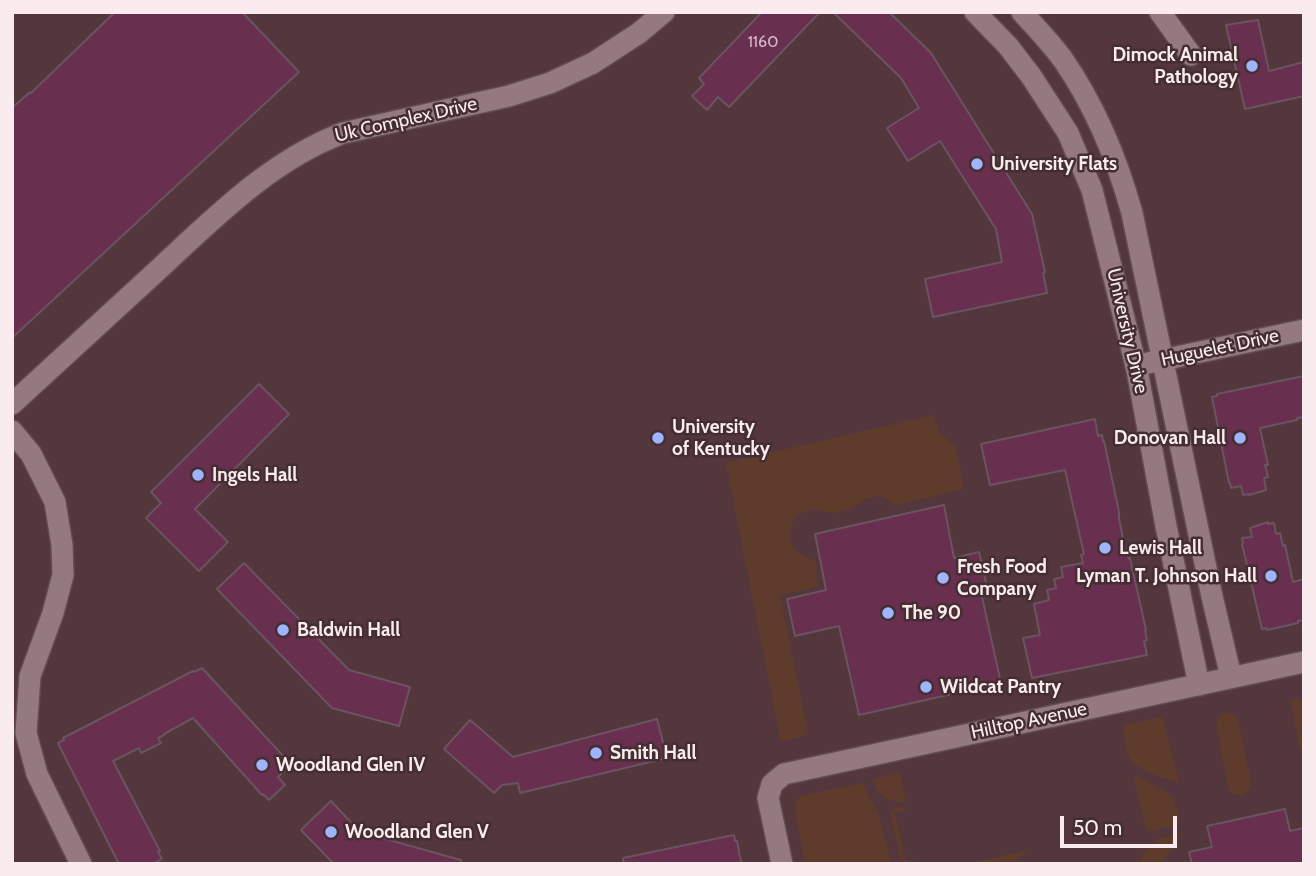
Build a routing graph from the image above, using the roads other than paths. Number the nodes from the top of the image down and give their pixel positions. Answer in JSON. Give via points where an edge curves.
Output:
{"nodes":[{"id":1,"x":664,"y":12,"type":"edge"},
{"id":2,"x":975,"y":12,"type":"edge"},
{"id":3,"x":1022,"y":12,"type":"edge"},
{"id":4,"x":1160,"y":12,"type":"edge"},
{"id":5,"x":1191,"y":55,"type":"dead end"},
{"id":6,"x":1304,"y":330,"type":"edge"},
{"id":7,"x":1162,"y":360,"type":"junction"},
{"id":8,"x":1135,"y":365,"type":"junction"},
{"id":9,"x":12,"y":404,"type":"edge"},
{"id":10,"x":12,"y":431,"type":"edge"},
{"id":11,"x":1304,"y":662,"type":"edge"},
{"id":12,"x":1231,"y":677,"type":"junction"},
{"id":13,"x":1199,"y":685,"type":"junction"},
{"id":14,"x":81,"y":864,"type":"edge"},
{"id":15,"x":782,"y":864,"type":"edge"}],
"edges":[{"from":1,"to":9,"type":"street","name":"Uk Complex Drive","via":[[593,63],[550,83],[320,142],[226,208]]},
{"from":2,"to":8,"type":"street","name":"University Drive","via":[[1008,46],[1068,133],[1092,190]]},
{"from":3,"to":7,"type":"street","name":"University Drive","via":[[1063,59],[1084,92],[1122,177]]},
{"from":4,"to":5,"type":"street"},
{"from":6,"to":7,"type":"street","name":"Huguelet Drive"},
{"from":7,"to":8,"type":"street","name":"Huguelet Drive"},
{"from":7,"to":12,"type":"street","name":"University Drive"},
{"from":8,"to":13,"type":"street","name":"University Drive"},
{"from":10,"to":14,"type":"street","via":[[31,454],[55,502],[62,545],[63,575],[30,676],[26,733],[37,775]]},
{"from":11,"to":12,"type":"street","name":"Hilltop Avenue"},
{"from":12,"to":13,"type":"street","name":"Hilltop Avenue"},
{"from":13,"to":15,"type":"street","name":"Hilltop Avenue","via":[[784,774],[772,784],[768,798]]}]}
